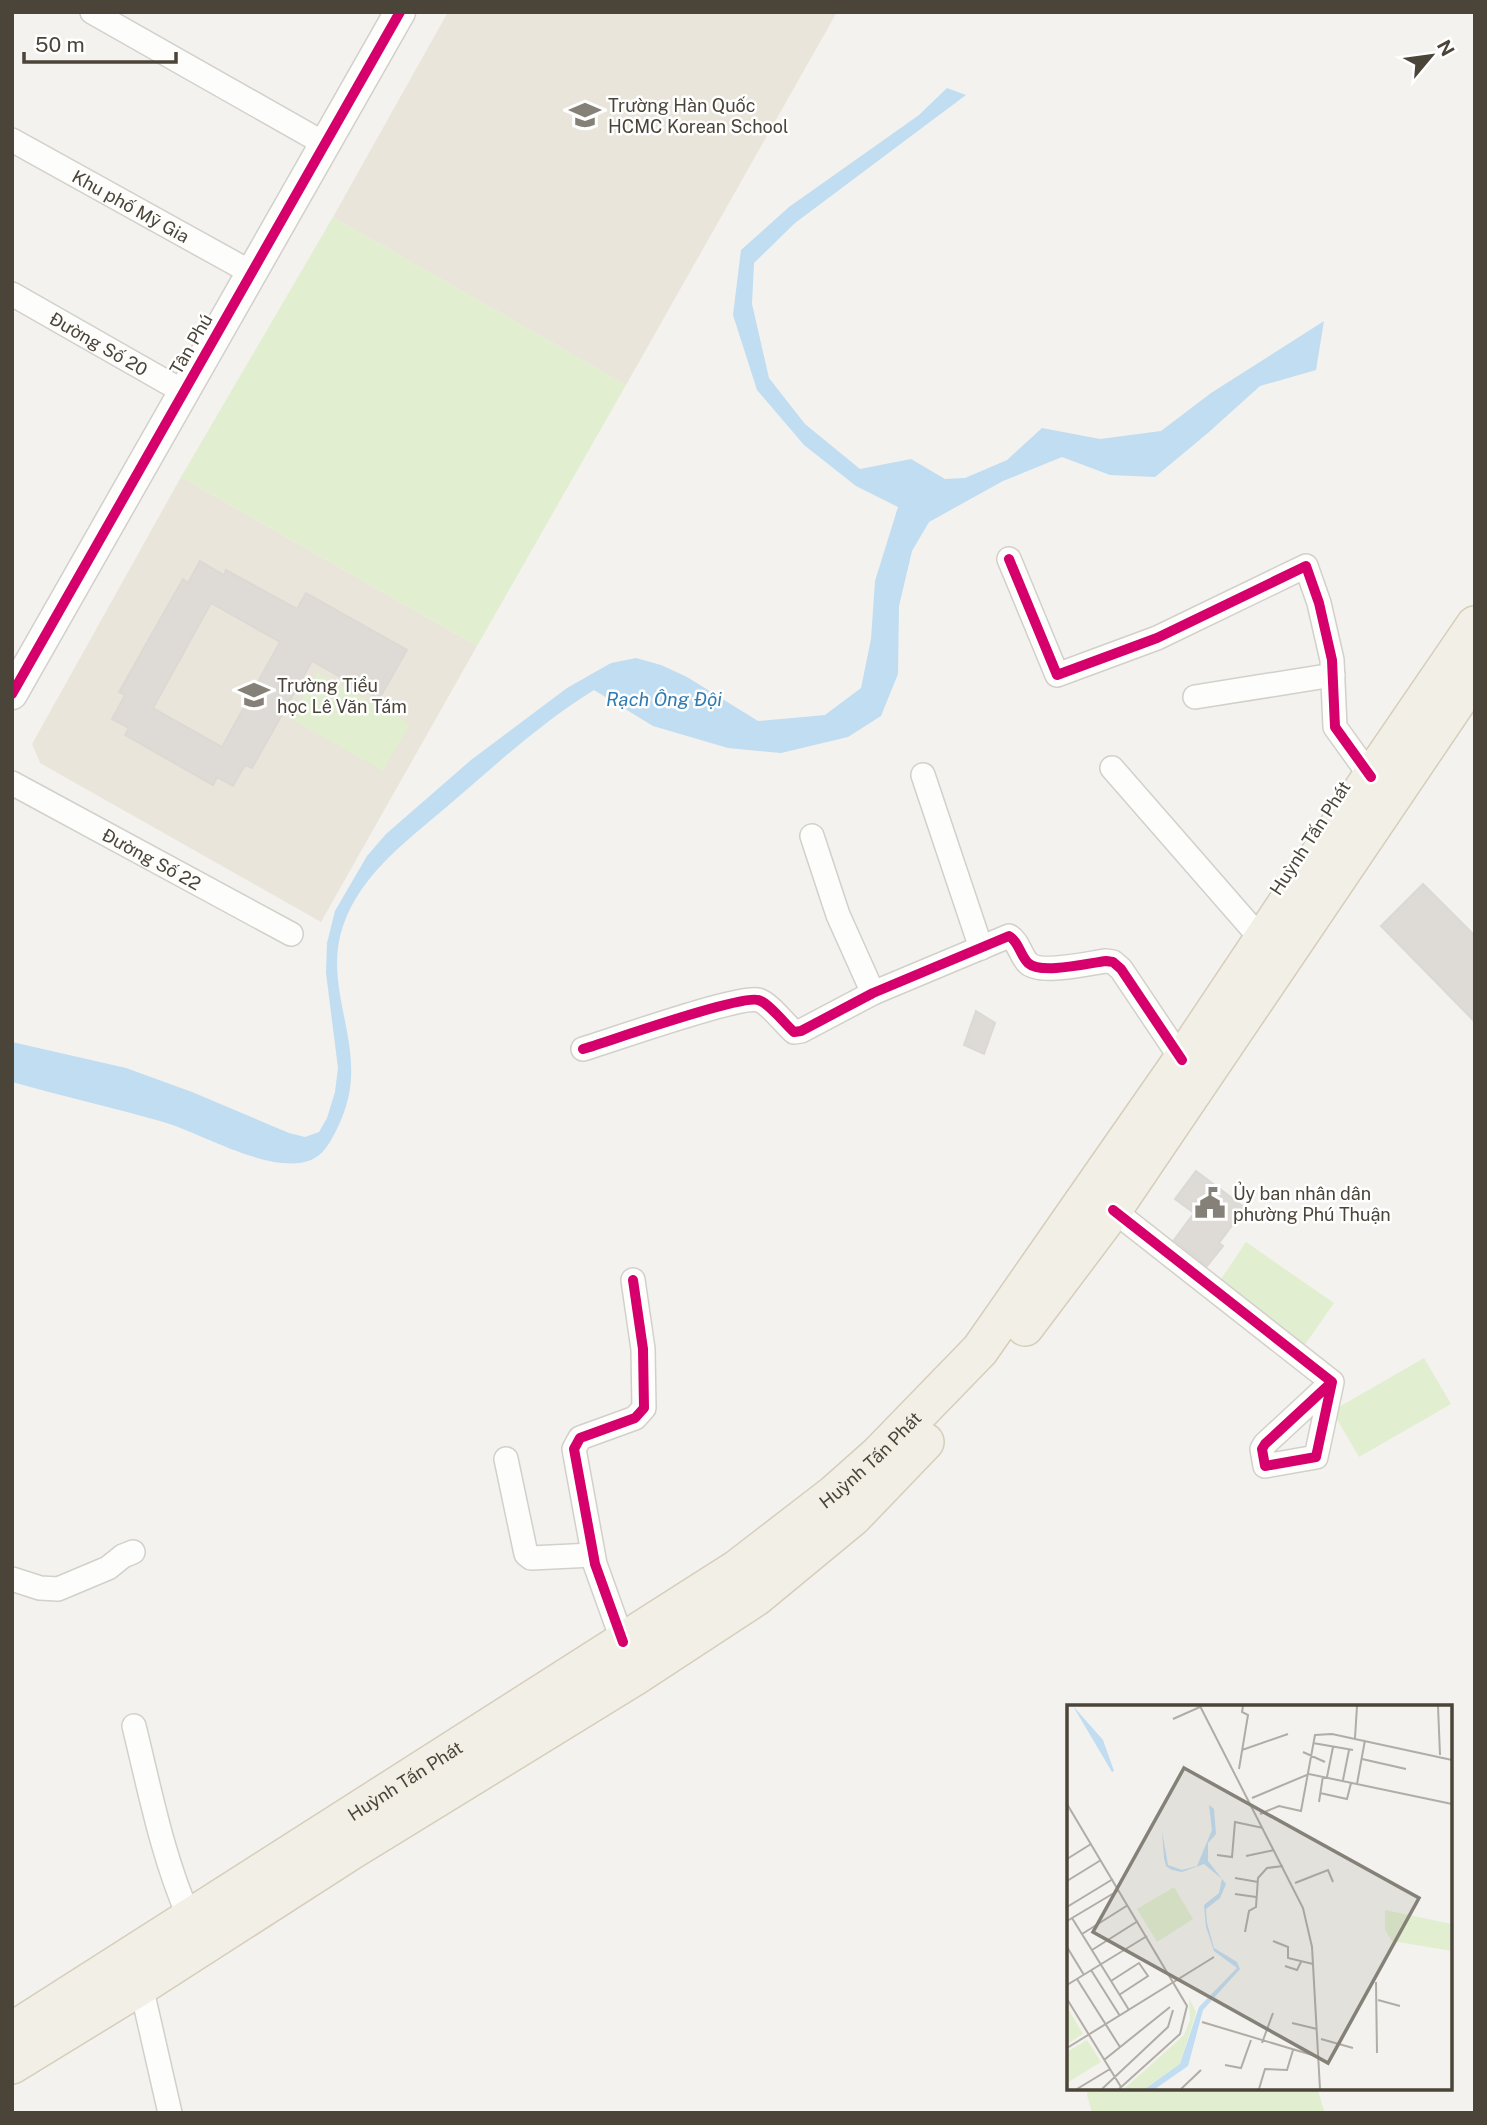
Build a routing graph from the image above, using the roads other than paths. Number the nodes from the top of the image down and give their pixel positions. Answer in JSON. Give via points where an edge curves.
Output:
{"nodes":[{"id":1,"x":92,"y":12,"type":"edge"},
{"id":2,"x":393,"y":15,"type":"edge"},
{"id":3,"x":12,"y":140,"type":"edge"},
{"id":4,"x":325,"y":144,"type":"junction"},
{"id":5,"x":252,"y":273,"type":"junction"},
{"id":6,"x":12,"y":294,"type":"edge"},
{"id":7,"x":184,"y":392,"type":"junction"},
{"id":8,"x":1009,"y":559,"type":"dead end"},
{"id":9,"x":1475,"y":625,"type":"edge"},
{"id":10,"x":1333,"y":674,"type":"junction"},
{"id":11,"x":1461,"y":693,"type":"edge"},
{"id":12,"x":12,"y":694,"type":"edge"},
{"id":13,"x":1195,"y":697,"type":"dead end"},
{"id":14,"x":1112,"y":768,"type":"dead end"},
{"id":15,"x":923,"y":775,"type":"dead end"},
{"id":16,"x":1371,"y":776,"type":"junction"},
{"id":17,"x":12,"y":783,"type":"edge"},
{"id":18,"x":812,"y":836,"type":"dead end"},
{"id":19,"x":291,"y":934,"type":"dead end"},
{"id":20,"x":1263,"y":940,"type":"junction"},
{"id":21,"x":981,"y":948,"type":"junction"},
{"id":22,"x":873,"y":993,"type":"junction"},
{"id":23,"x":583,"y":1049,"type":"dead end"},
{"id":24,"x":1183,"y":1074,"type":"junction"},
{"id":25,"x":1101,"y":1201,"type":"junction"},
{"id":26,"x":633,"y":1280,"type":"dead end"},
{"id":27,"x":1332,"y":1382,"type":"junction"},
{"id":28,"x":506,"y":1459,"type":"dead end"},
{"id":29,"x":133,"y":1552,"type":"dead end"},
{"id":30,"x":593,"y":1555,"type":"junction"},
{"id":31,"x":12,"y":1579,"type":"edge"},
{"id":32,"x":623,"y":1642,"type":"junction"},
{"id":33,"x":134,"y":1726,"type":"dead end"},
{"id":34,"x":401,"y":1801,"type":"junction"},
{"id":35,"x":189,"y":1917,"type":"junction"},
{"id":36,"x":141,"y":1986,"type":"junction"},
{"id":37,"x":12,"y":2031,"type":"edge"},
{"id":38,"x":12,"y":2065,"type":"edge"},
{"id":39,"x":170,"y":2113,"type":"edge"}],
"edges":[{"from":1,"to":4,"type":"street"},
{"from":2,"to":4,"type":"street","name":"Tân Phú"},
{"from":3,"to":5,"type":"street","name":"Khu phố Mỹ Gia"},
{"from":4,"to":5,"type":"street","name":"Tân Phú"},
{"from":5,"to":7,"type":"street","name":"Tân Phú"},
{"from":6,"to":7,"type":"street","name":"Đường Số 20"},
{"from":7,"to":12,"type":"street","name":"Tân Phú"},
{"from":8,"to":10,"type":"street","via":[[1057,675],[1157,638],[1306,566],[1319,603]]},
{"from":9,"to":11,"type":"main road","name":"Huỳnh Tấn Phát"},
{"from":10,"to":13,"type":"street"},
{"from":10,"to":16,"type":"street","via":[[1335,727]]},
{"from":11,"to":16,"type":"main road","name":"Huỳnh Tấn Phát"},
{"from":11,"to":24,"type":"main road","name":"Huỳnh Tấn Phát"},
{"from":14,"to":20,"type":"street"},
{"from":15,"to":21,"type":"street"},
{"from":16,"to":20,"type":"main road","name":"Huỳnh Tấn Phát"},
{"from":17,"to":19,"type":"street","name":"Đường Số 22"},
{"from":18,"to":22,"type":"street","via":[[838,915]]},
{"from":20,"to":24,"type":"main road","name":"Huỳnh Tấn Phát"},
{"from":21,"to":22,"type":"street"},
{"from":21,"to":24,"type":"street","via":[[1009,936],[1025,961],[1040,969],[1112,962],[1121,969]]},
{"from":22,"to":23,"type":"street","via":[[801,1031],[794,1032],[764,1003],[751,999]]},
{"from":24,"to":25,"type":"main road","name":"Huỳnh Tấn Phát"},
{"from":25,"to":27,"type":"street"},
{"from":25,"to":32,"type":"main road","name":"Huỳnh Tấn Phát","via":[[979,1350],[878,1454],[738,1569]]},
{"from":25,"to":34,"type":"main road","name":"Huỳnh Tấn Phát","via":[[986,1377],[853,1517],[756,1597],[634,1677]]},
{"from":26,"to":30,"type":"street","via":[[643,1349],[644,1408],[635,1418],[580,1438],[574,1449]]},
{"from":27,"to":27,"type":"street","via":[[1265,1444],[1265,1466],[1316,1457]]},
{"from":28,"to":30,"type":"street","via":[[526,1554],[531,1558]]},
{"from":29,"to":31,"type":"street","via":[[58,1589]]},
{"from":30,"to":32,"type":"street"},
{"from":32,"to":34,"type":"main road","name":"Huỳnh Tấn Phát"},
{"from":33,"to":35,"type":"street","via":[[157,1830]]},
{"from":34,"to":35,"type":"main road","name":"Huỳnh Tấn Phát"},
{"from":34,"to":36,"type":"main road","name":"Huỳnh Tấn Phát"},
{"from":35,"to":37,"type":"main road","name":"Huỳnh Tấn Phát"},
{"from":36,"to":38,"type":"main road","name":"Huỳnh Tấn Phát"},
{"from":36,"to":39,"type":"street"}]}
